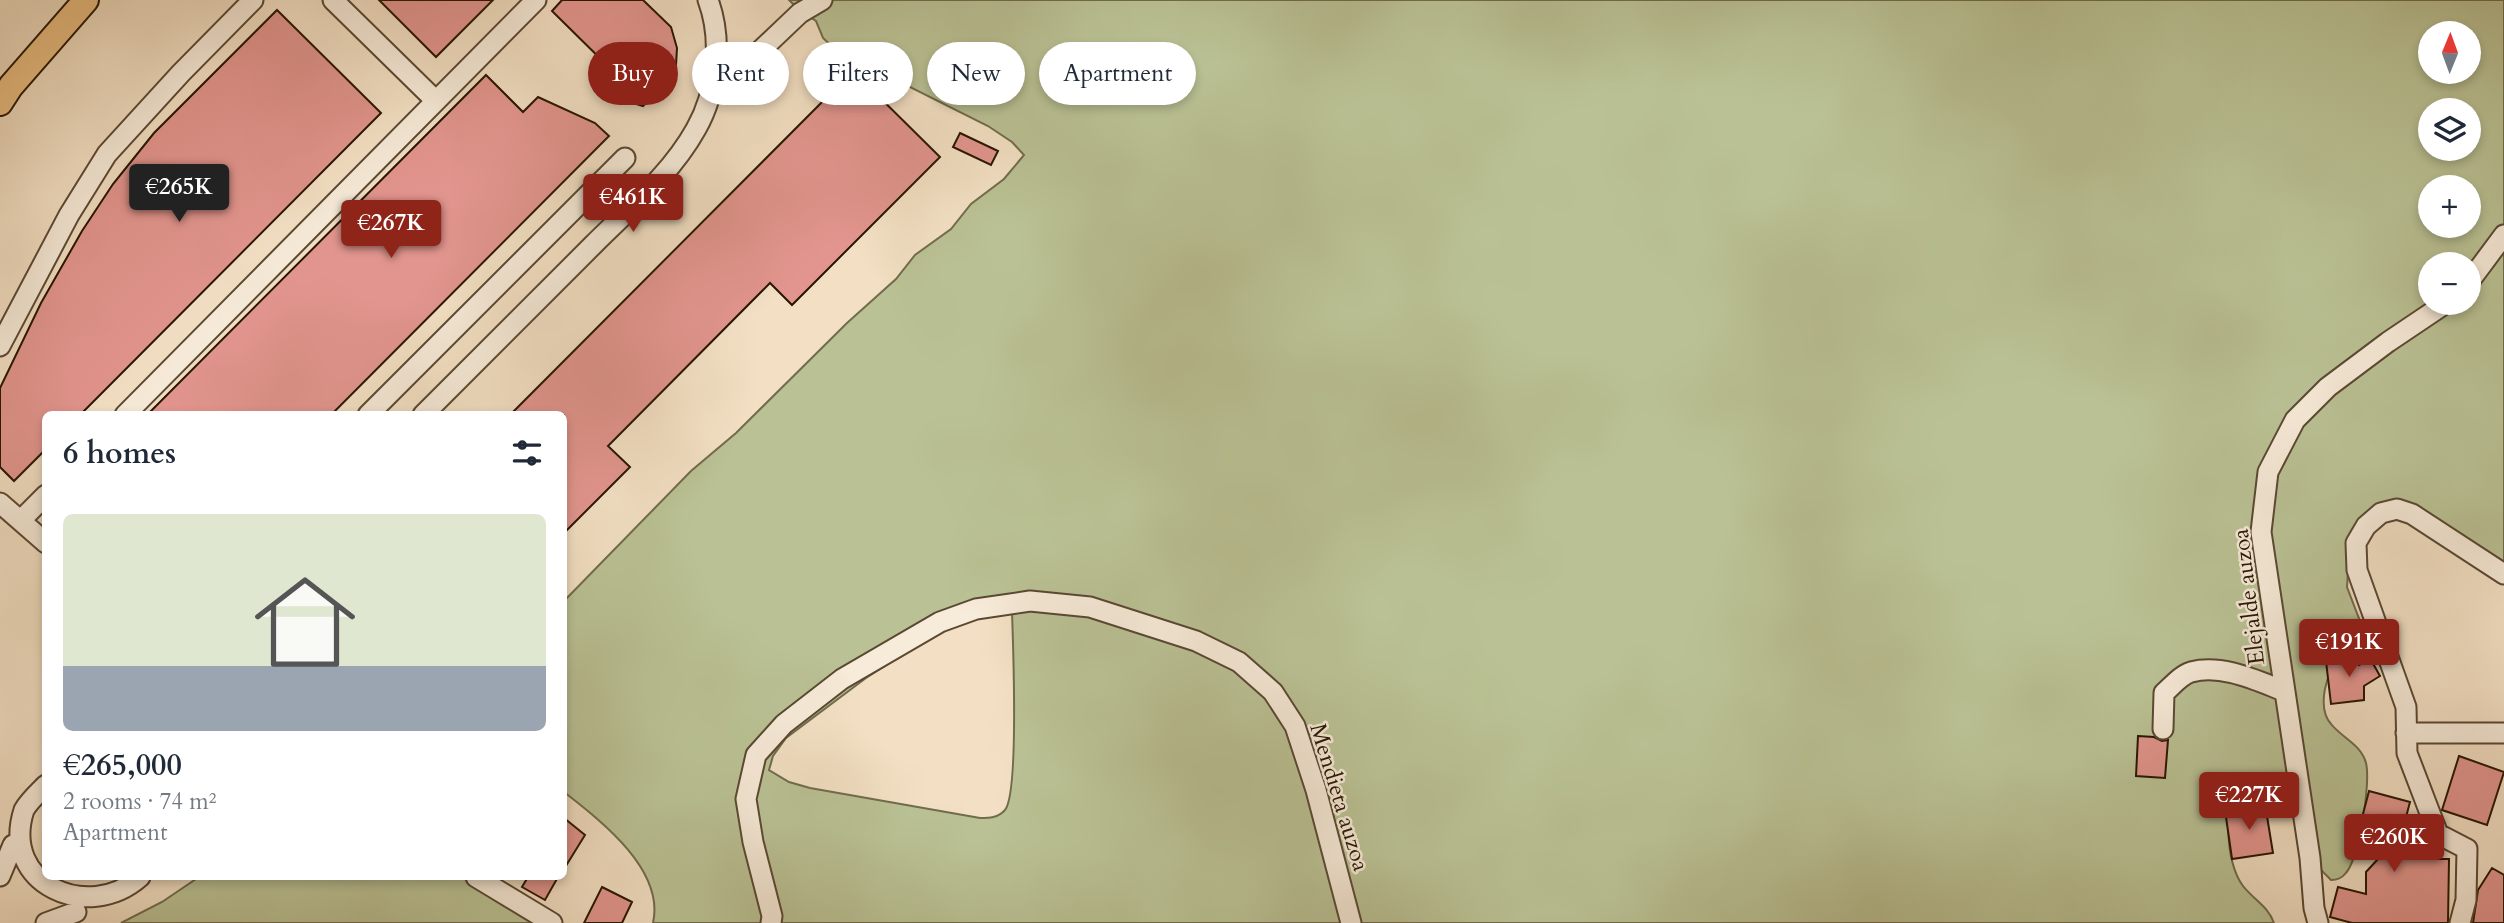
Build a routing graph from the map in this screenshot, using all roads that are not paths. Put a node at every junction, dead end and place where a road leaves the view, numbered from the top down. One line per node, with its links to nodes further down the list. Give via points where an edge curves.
1 (86, 0): 10 (main road)
2 (253, 0): 16 (street, via 107,154)
3 (333, 0): 9 (street)
4 (536, 0): 9 (street)
5 (708, 0): 7 (street)
6 (822, 0): 8 (street)
7 (715, 42)
8 (769, 42)
9 (436, 101): 17 (street)
10 (0, 103)
11 (705, 105): 19 (street, via 697,128 646,192)
12 (625, 158): 18 (street)
13 (2504, 235): 14 (street)
14 (2481, 266)
15 (2428, 315): 25 (street, Elejalde auzoa, via 2328,387 2295,420 2268,472 2261,532)
16 (0, 346)
17 (129, 411)
18 (372, 411)
19 (427, 411)
20 (42, 499): 22 (street)
21 (0, 503): 22 (street)
22 (21, 520): 23 (street)
23 (42, 539)
24 (2504, 574): 27 (street, via 2412,514 2397,509 2381,513 2356,542 2357,570 2406,707)
25 (2284, 691): 26 (street, via 2220,671 2189,672 2164,693); 39 (street, Elejalde auzoa)
26 (2163, 729)
27 (2406, 733): 28 (street); 40 (street, via 2407,753 2438,834 2467,849 2466,900)
28 (2504, 733)
29 (42, 790): 30 (street, via 24,810)
30 (14, 844): 31 (street); 34 (street, via 21,876 31,890 44,901)
31 (0, 876)
32 (481, 880): 36 (street)
33 (136, 882): 34 (street, via 121,899 107,906)
34 (76, 912): 35 (street)
35 (46, 923)
36 (552, 923)
37 (771, 923): 38 (street, Mendieta auzoa, via 746,799 757,755 785,724 842,680 940,622 976,609 1031,601 1090,607 1196,641 1239,662 1273,692 1296,726)
38 (1351, 923)
39 (2318, 923)
40 (2460, 923)

